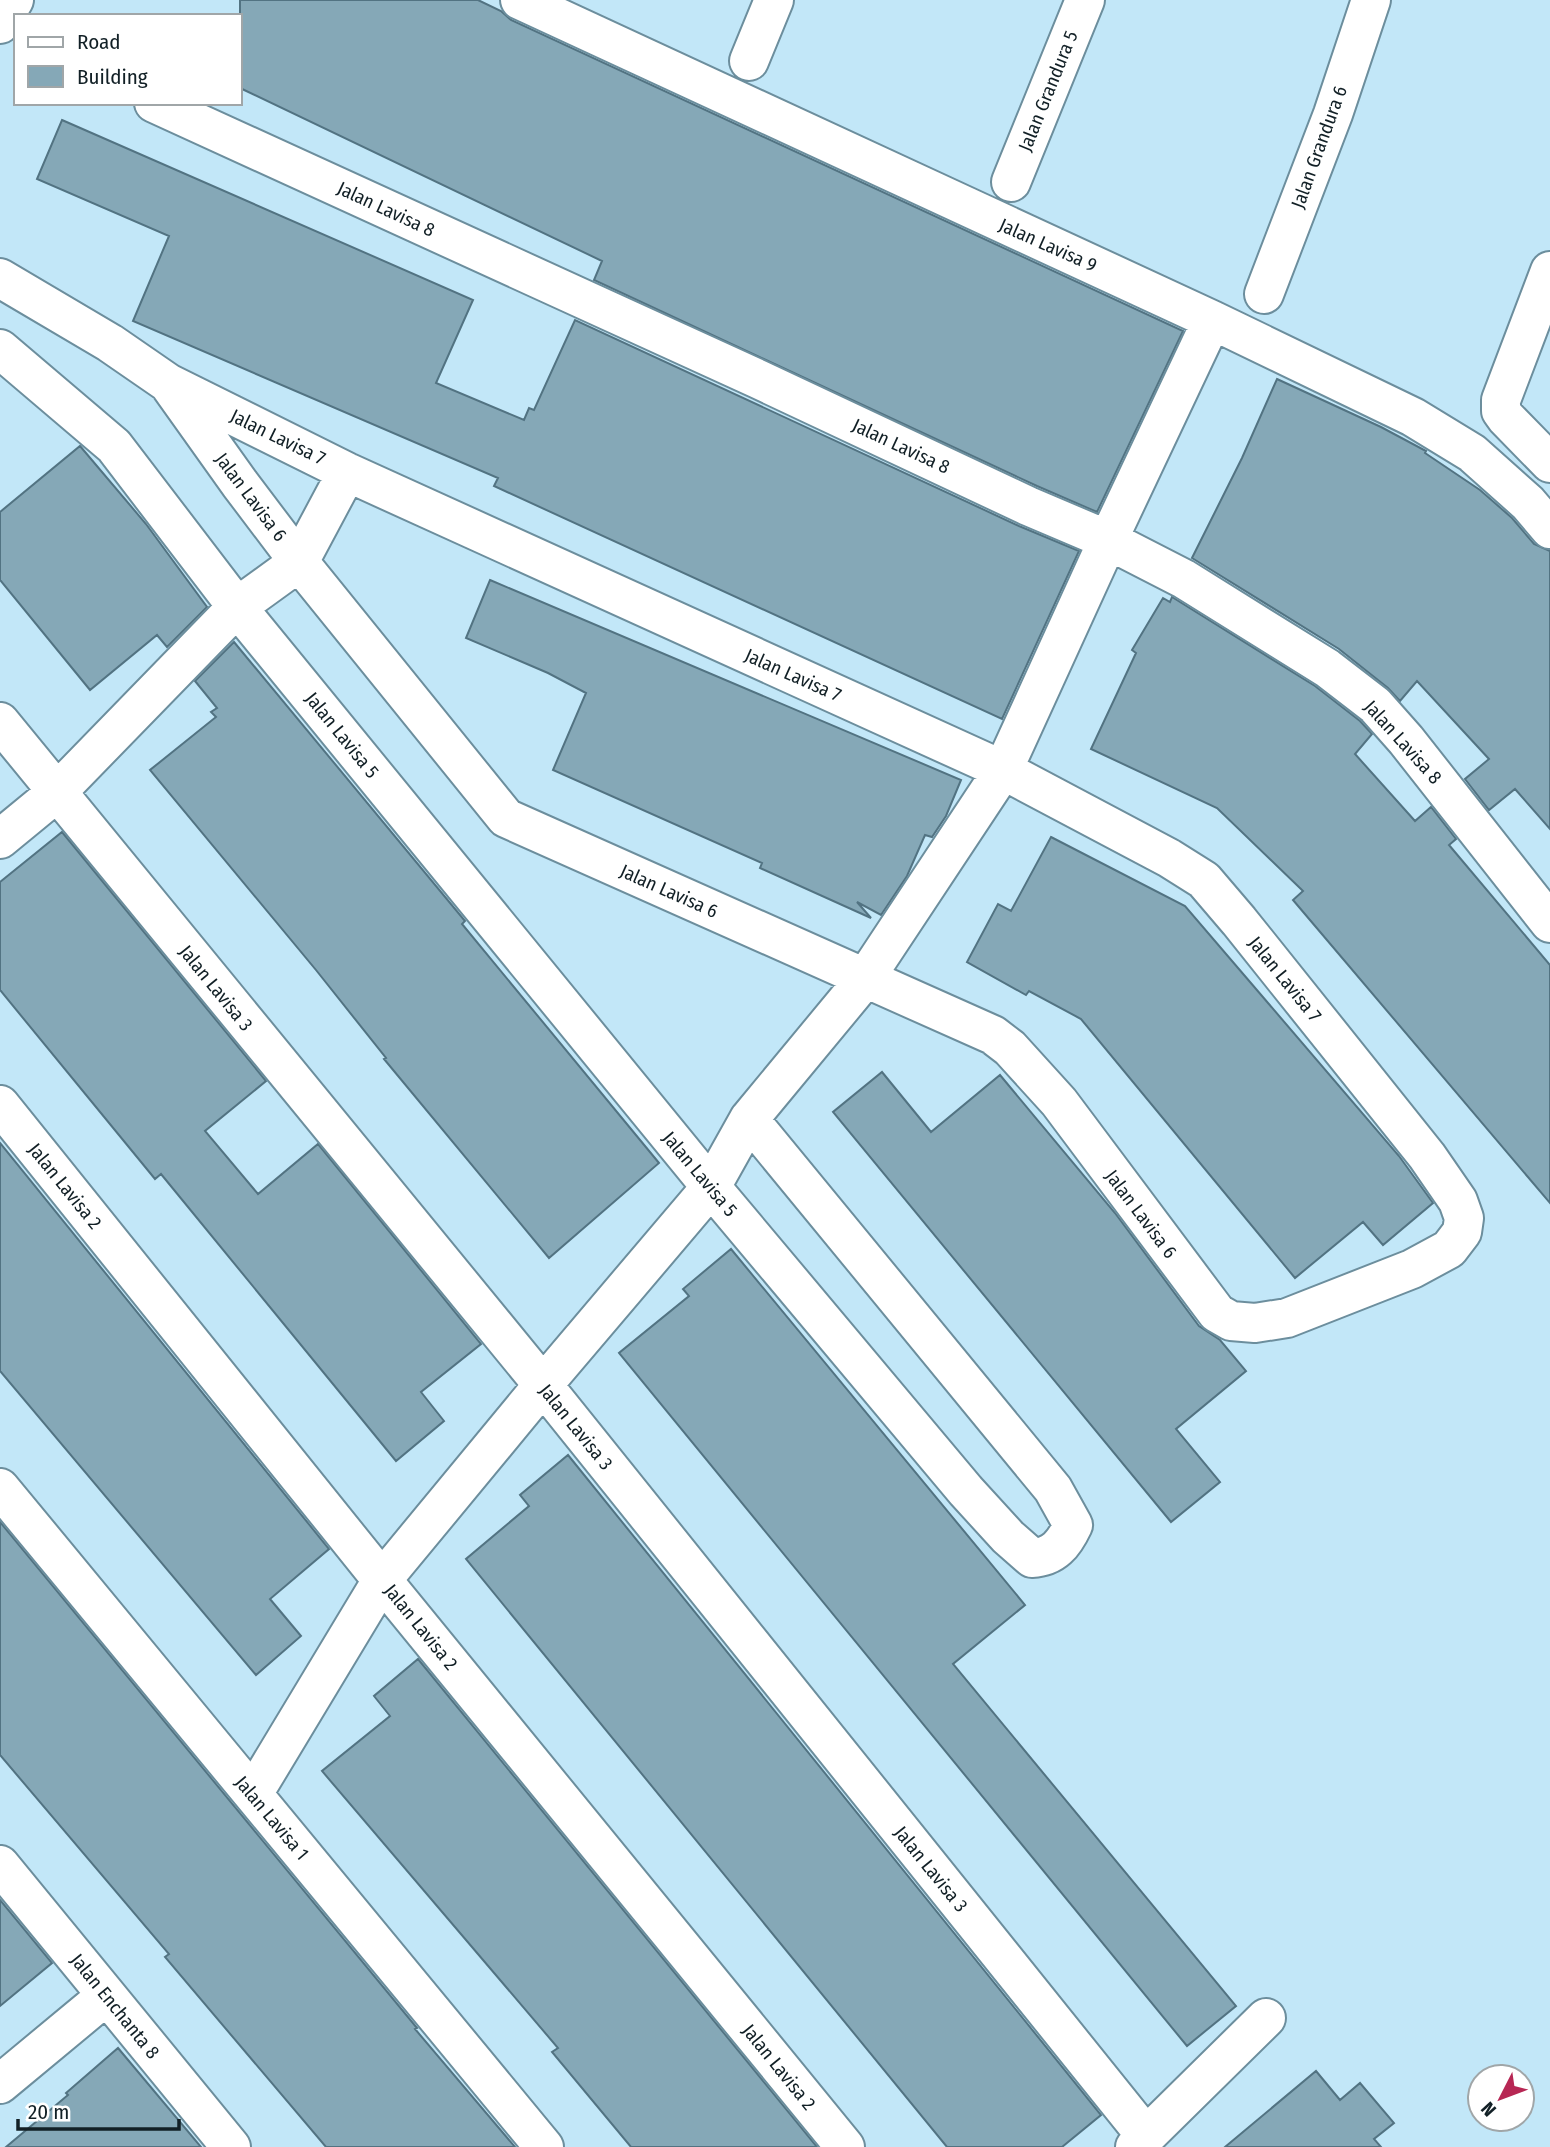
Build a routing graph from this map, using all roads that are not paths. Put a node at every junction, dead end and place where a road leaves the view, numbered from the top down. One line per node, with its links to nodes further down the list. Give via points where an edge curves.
1 (14, 0): 6 (street)
2 (520, 0): 13 (street, Jalan Lavisa 9)
3 (774, 0): 7 (street)
4 (1085, 0): 9 (street, Jalan Grandura 5)
5 (1371, 0): 12 (street, Jalan Grandura 6)
6 (0, 24)
7 (748, 61)
8 (159, 105): 19 (street, Jalan Lavisa 8)
9 (1012, 182)
10 (1550, 271): 16 (street, via 1501,400 1506,418)
11 (0, 278): 15 (street, Jalan Lavisa 7)
12 (1264, 294)
13 (1212, 320): 18 (street, Jalan Lavisa 9, via 1413,417 1472,453); 19 (street)
14 (0, 349): 21 (street, Jalan Lavisa 5, via 114,446)
15 (168, 383): 17 (street, Jalan Lavisa 7); 20 (street, Jalan Lavisa 6)
16 (1550, 463)
17 (347, 472): 20 (street); 23 (street, Jalan Lavisa 7)
18 (1550, 529)
19 (1108, 540): 23 (street); 26 (street, Jalan Lavisa 8, via 1184,579 1327,668 1375,705)
20 (299, 562): 21 (street); 27 (street, Jalan Lavisa 6, via 506,818)
21 (237, 607): 24 (street); 30 (street, Jalan Lavisa 5)
22 (0, 722): 24 (street, Jalan Lavisa 3)
23 (1003, 770): 27 (street); 31 (street, Jalan Lavisa 7, via 1204,880 1427,1156 1458,1202 1464,1218 1462,1232 1449,1250 1287,1318 1255,1324)
24 (56, 793): 25 (street); 32 (street, Jalan Lavisa 3)
25 (0, 839)
26 (1550, 922)
27 (864, 979): 29 (street); 31 (street, Jalan Lavisa 6, via 993,1035 1010,1048 1059,1102 1204,1299)
28 (0, 1105): 34 (street, Jalan Lavisa 2)
29 (749, 1119): 30 (street); 30 (street, Jalan Lavisa 5, via 1053,1489 1073,1525 1065,1542 1044,1558 1032,1558 1008,1537)
30 (711, 1187): 32 (street)
31 (1231, 1321)
32 (542, 1385): 34 (street); 40 (street, Jalan Lavisa 3)
33 (0, 1488): 35 (street, Jalan Lavisa 1)
34 (382, 1580): 35 (street); 43 (street, Jalan Lavisa 2)
35 (253, 1794): 42 (street, Jalan Lavisa 1)
36 (0, 1865): 37 (street, Jalan Enchanta 8)
37 (106, 1996): 39 (street); 41 (street, Jalan Enchanta 8)
38 (1266, 2018): 40 (street, Jalan Lavisa 3)
39 (0, 2084)
40 (1140, 2142)
41 (231, 2147)
42 (544, 2147)
43 (845, 2147)

